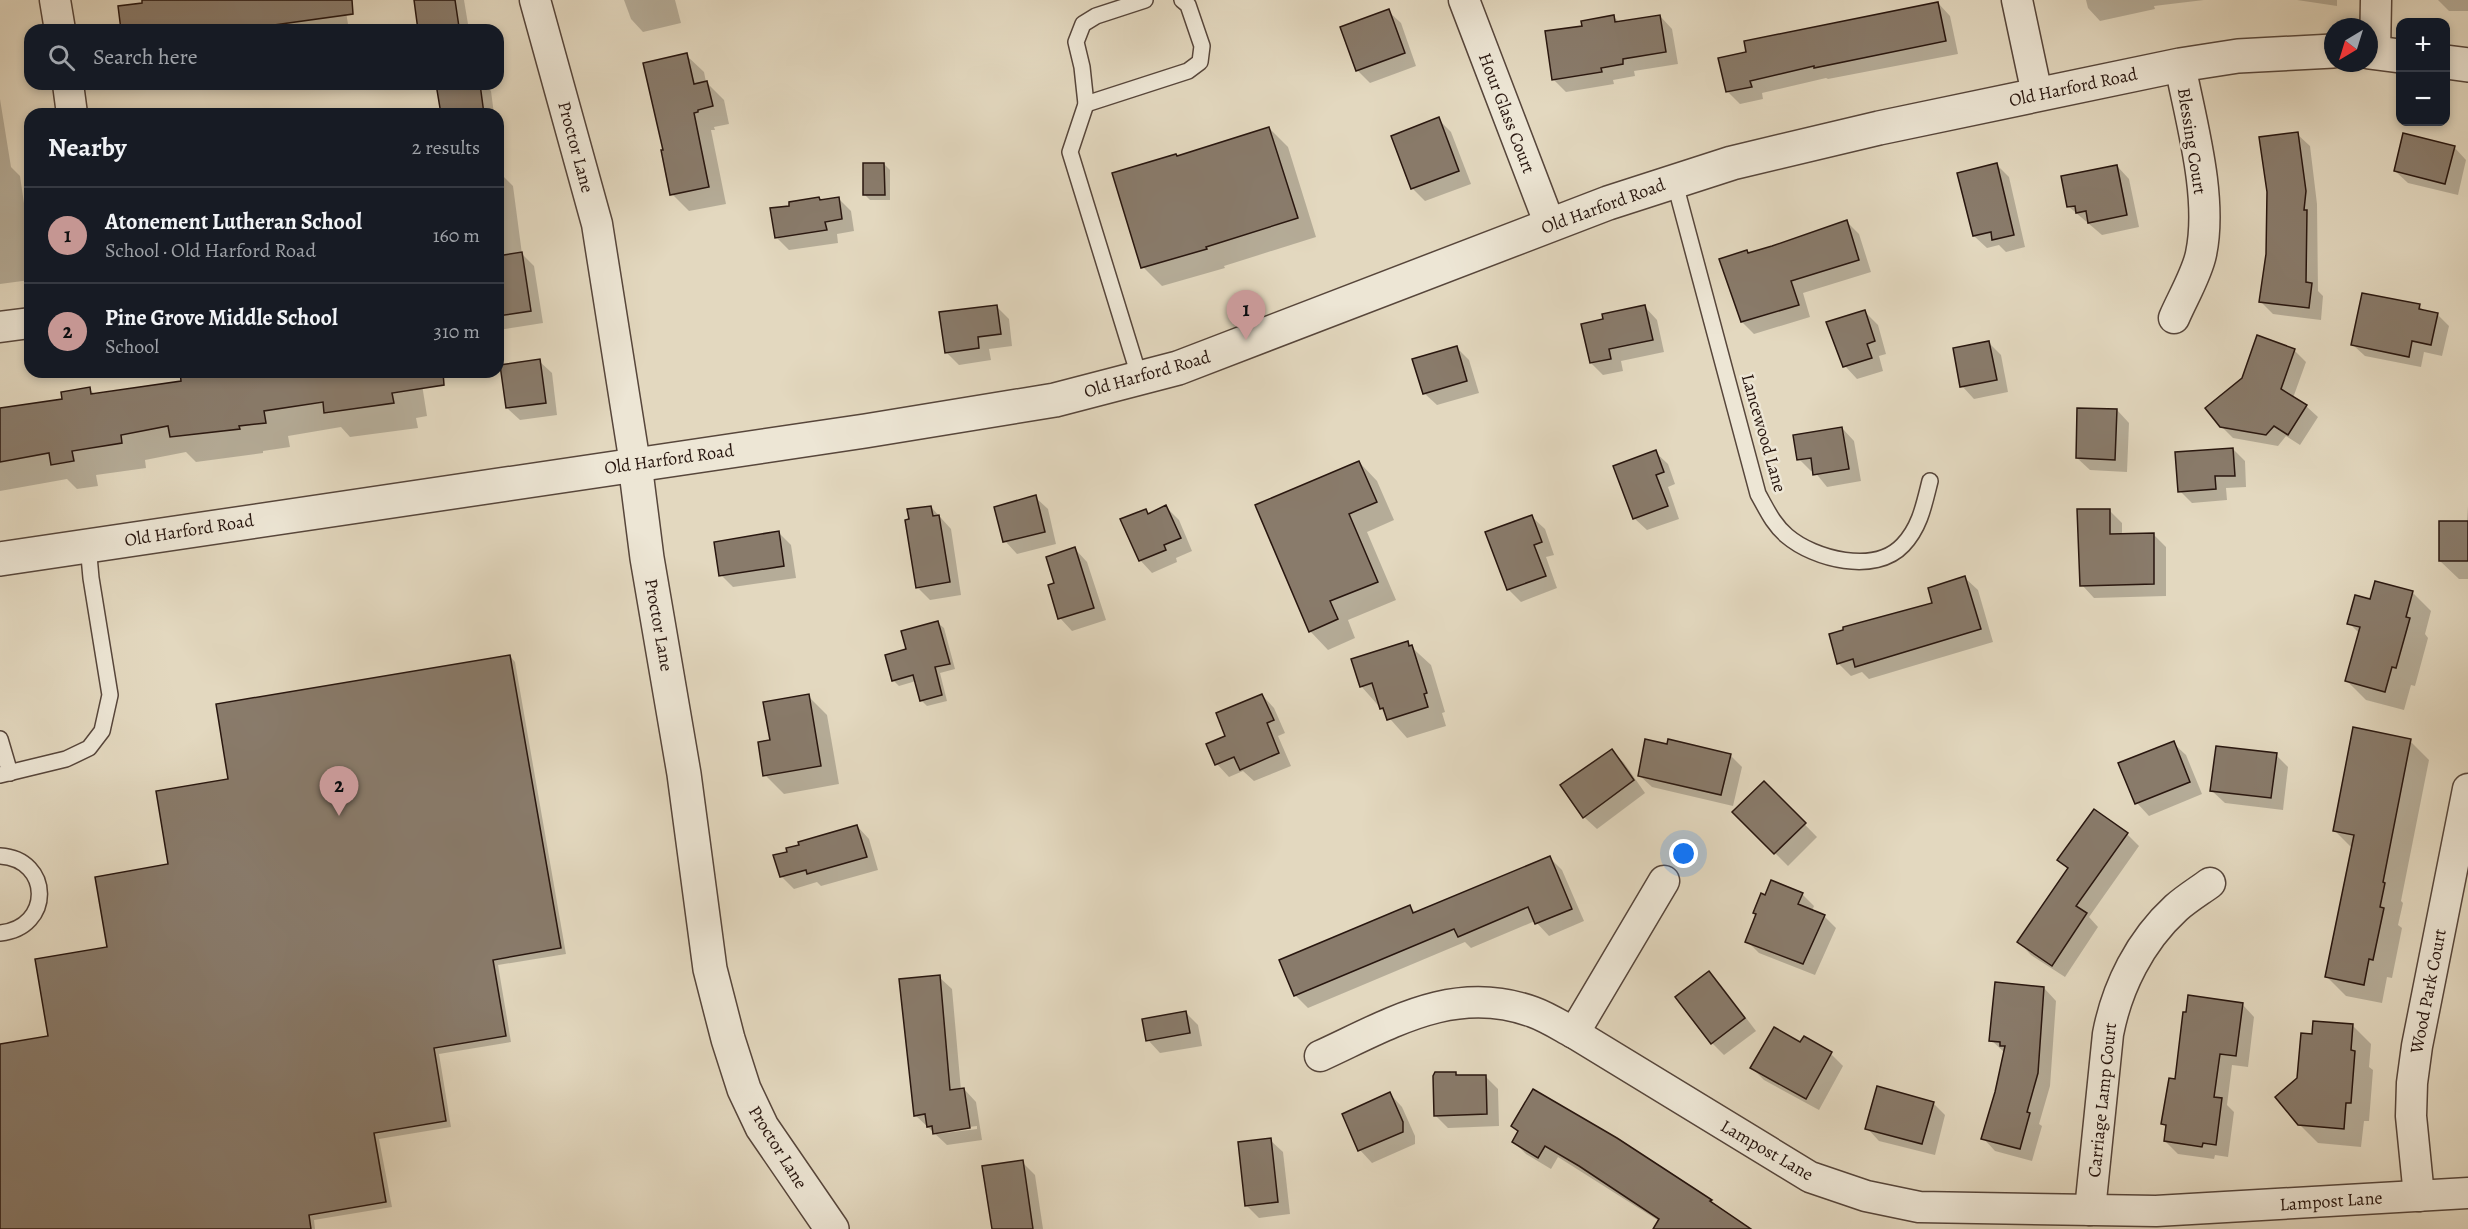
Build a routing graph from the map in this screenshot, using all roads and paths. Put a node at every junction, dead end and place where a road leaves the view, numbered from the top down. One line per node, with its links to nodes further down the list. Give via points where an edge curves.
1 (56, 0): 8 (street)
2 (535, 0): 24 (street, Proctor Lane, via 597,224)
3 (1146, 0): 16 (lane, via 1083,24 1076,42)
4 (1182, 0): 16 (lane, via 1188,5 1202,46 1200,62 1188,71)
5 (1464, 0): 19 (street, Hour Glass Court)
6 (2017, 0): 15 (street)
7 (2376, 0): 10 (street)
8 (59, 24)
9 (2324, 51): 12 (street, Old Harford Road, via 2238,56)
10 (2381, 54)
11 (2450, 63): 13 (street)
12 (2180, 65): 15 (street, Old Harford Road); 20 (street, Blessing Court, via 2201,174 2204,223 2201,255)
13 (2468, 65)
14 (69, 90): 17 (street)
15 (2037, 94): 18 (street, Old Harford Road, via 1784,149)
16 (1086, 104): 23 (lane, via 1070,152)
17 (71, 108)
18 (1674, 180): 19 (street, Old Harford Road); 25 (lane, Lancewood Lane, via 1758,494 1774,523 1796,543 1812,550 1839,559 1872,560 1893,552 1909,537 1920,520)
19 (1550, 225): 23 (street, Old Harford Road, via 1266,336)
20 (2174, 318)
21 (24, 324): 22 (street)
22 (0, 327)
23 (1140, 379): 24 (street, Old Harford Road, via 1055,400)
24 (635, 464): 26 (street, Old Harford Road); 41 (street, Proctor Lane, via 711,969 728,1039 744,1089 762,1127)
25 (1930, 482)
26 (88, 545): 27 (street, Old Harford Road); 29 (lane, via 110,695 102,731 89,748 66,759)
27 (0, 559)
28 (0, 740): 29 (lane)
29 (5, 774)
30 (2468, 789): 38 (street, Wood Park Court, via 2412,1083 2411,1116)
31 (0, 856): 34 (lane, via 22,861 38,881 40,894 32,918 23,927)
32 (1664, 881): 35 (street)
33 (2210, 883): 39 (street, Carriage Lamp Court, via 2176,908 2151,935 2125,977 2113,1007)
34 (0, 933)
35 (1574, 1033): 36 (street, Lampost Lane, via 1533,1012 1467,1002 1437,1006 1402,1018); 40 (street, Lampost Lane, via 1810,1177)
36 (1320, 1056)
37 (2468, 1192): 38 (street, Lampost Lane)
38 (2419, 1196): 39 (street, Lampost Lane, via 2234,1208)
39 (2090, 1210): 40 (street, Lampost Lane)
40 (1918, 1218)
41 (832, 1229)

